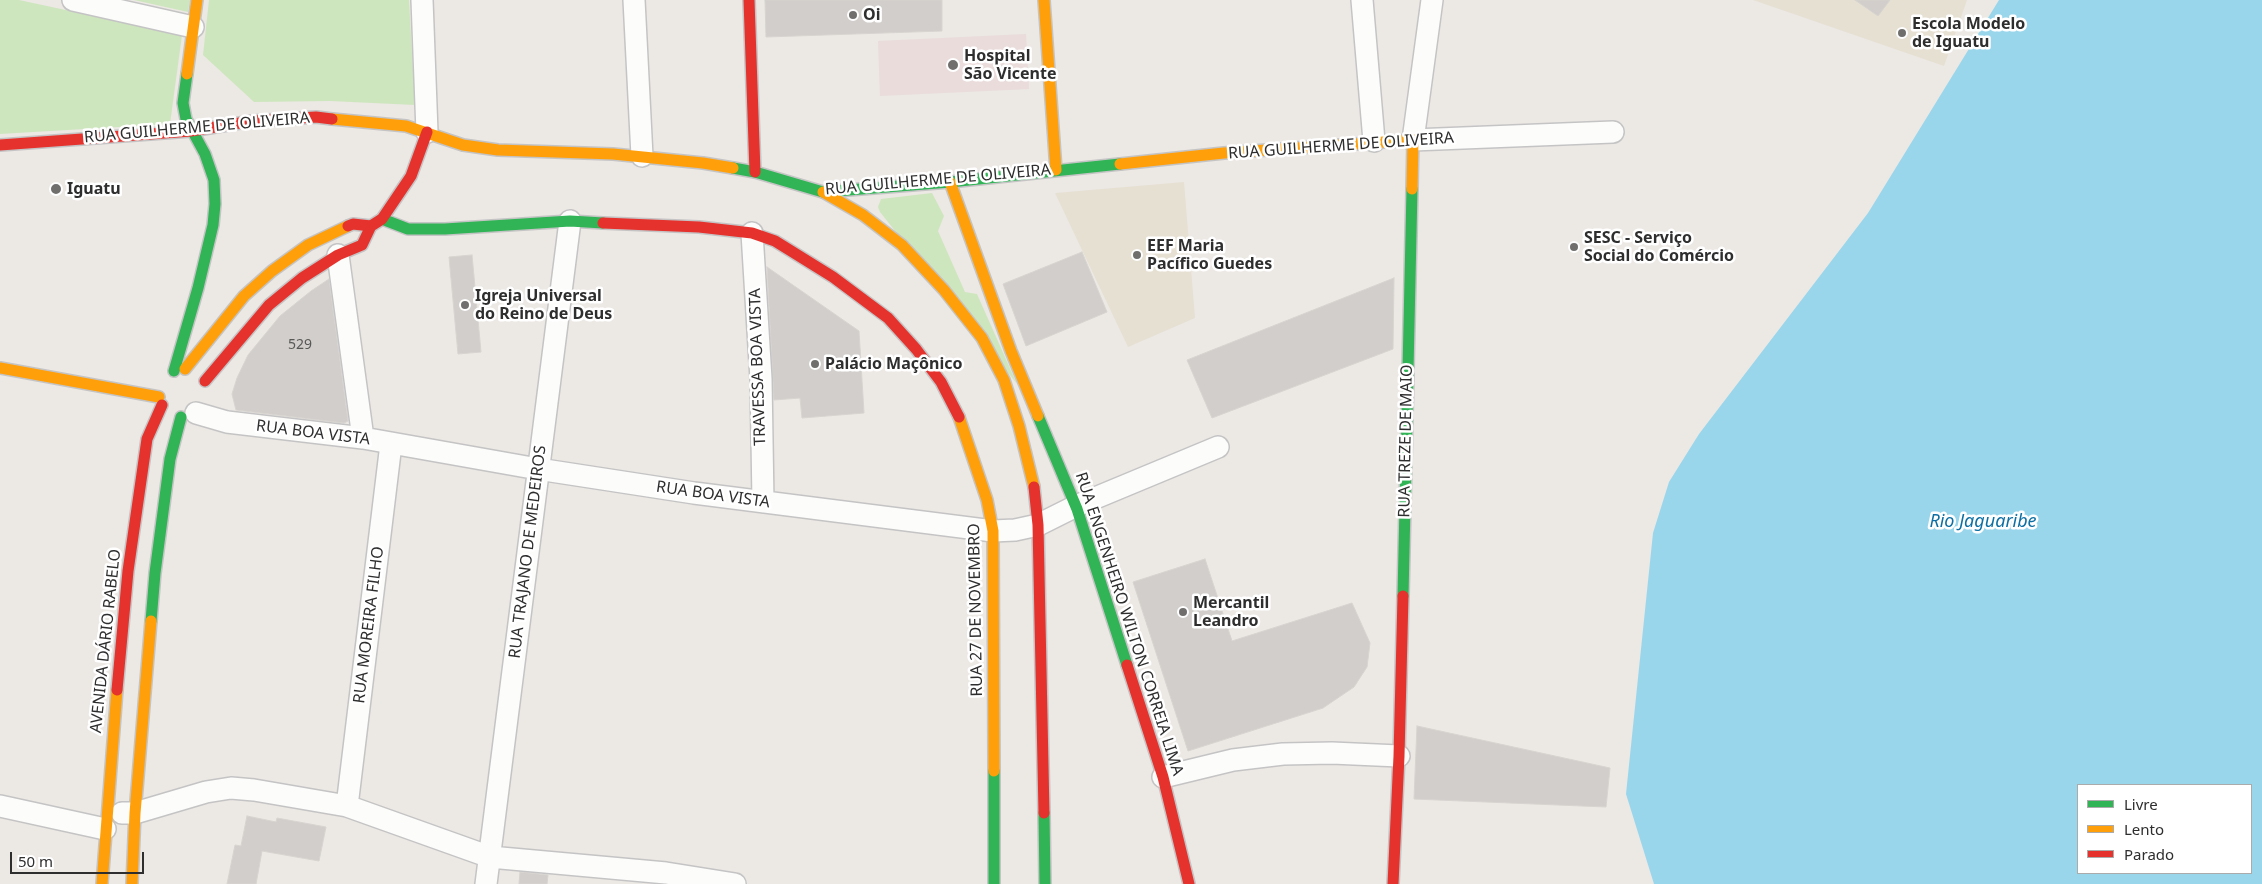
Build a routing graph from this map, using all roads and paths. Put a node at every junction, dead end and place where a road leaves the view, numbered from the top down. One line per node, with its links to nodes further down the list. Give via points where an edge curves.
1 (73, 0): 9 (street)
2 (197, 0): 10 (main road)
3 (422, 0): 12 (street)
4 (634, 0): 17 (street)
5 (749, 0): 19 (main road)
6 (1044, 0): 18 (main road)
7 (1362, 0): 15 (street)
8 (1432, 0): 14 (street, RUA TREZE DE MAIO)
9 (101, 3): 10 (street)
10 (193, 28): 11 (main road, via 182,103)
11 (191, 131): 12 (main road, RUA GUILHERME DE OLIVEIRA, via 252,121 316,117 406,126); 16 (main road, RUA GUILHERME DE OLIVEIRA); 29 (main road, via 205,154 214,180 215,204 198,288)
12 (427, 132): 17 (main road, RUA GUILHERME DE OLIVEIRA, via 463,145 498,150); 22 (main road, via 411,176)
13 (1613, 132): 14 (street, RUA GUILHERME DE OLIVEIRA)
14 (1412, 140): 15 (main road, RUA GUILHERME DE OLIVEIRA); 40 (main road, RUA TREZE DE MAIO)
15 (1374, 142): 18 (main road, RUA GUILHERME DE OLIVEIRA)
16 (0, 145)
17 (642, 156): 19 (main road, RUA GUILHERME DE OLIVEIRA)
18 (1056, 170): 20 (main road, RUA GUILHERME DE OLIVEIRA)
19 (755, 172): 21 (main road, RUA GUILHERME DE OLIVEIRA)
20 (950, 182): 21 (main road, RUA GUILHERME DE OLIVEIRA); 36 (main road, RUA ENGENHEIRO WILTON CORREIA LIMA, via 1011,350)
21 (822, 192): 37 (main road, via 863,215 902,244 982,338 1004,380 1019,426 1033,479)
22 (382, 219): 23 (main road, via 408,229); 24 (main road)
23 (570, 221): 25 (main road, RUA 27 DE NOVEMBRO, via 699,227); 34 (street, RUA TRAJANO DE MEDEIROS)
24 (371, 226): 26 (main road, via 362,245); 29 (main road, AVENIDA DÁRIO RABELO, via 353,224 330,234 308,245 272,271 244,296)
25 (752, 233): 35 (street, TRAVESSA BOA VISTA, via 761,379); 38 (main road, RUA 27 DE NOVEMBRO, via 775,241 833,277 888,318 916,349 941,382 957,411 974,456)
26 (338, 255): 28 (main road, via 269,305); 31 (street)
27 (0, 368): 29 (main road)
28 (205, 381): 29 (main road, via 195,372); 30 (main road, AVENIDA DÁRIO RABELO)
29 (168, 384): 30 (main road, via 171,414); 39 (main road, AVENIDA DÁRIO RABELO, via 147,438)
30 (197, 407): 31 (street, RUA BOA VISTA, via 227,422); 39 (main road, AVENIDA DÁRIO RABELO, via 170,459)
31 (363, 438): 32 (street, RUA BOA VISTA)
32 (390, 444): 34 (street, RUA BOA VISTA); 43 (street, RUA MOREIRA FILHO)
33 (1218, 447): 36 (street, RUA BOA VISTA)
34 (538, 469): 35 (street, RUA BOA VISTA); 46 (street, RUA TRAJANO DE MEDEIROS)
35 (763, 502): 38 (street, RUA BOA VISTA)
36 (1076, 506): 37 (street, RUA BOA VISTA); 41 (main road, RUA ENGENHEIRO WILTON CORREIA LIMA)
37 (1038, 525): 38 (street, RUA BOA VISTA); 53 (main road)
38 (993, 531): 48 (main road, RUA 27 DE NOVEMBRO)
39 (141, 572): 44 (main road, AVENIDA DÁRIO RABELO); 45 (main road, AVENIDA DÁRIO RABELO)
40 (1399, 756): 41 (street, via 1282,754 1234,760); 55 (main road, RUA TREZE DE MAIO)
41 (1163, 777): 54 (main road, RUA ENGENHEIRO WILTON CORREIA LIMA)
42 (0, 806): 45 (street)
43 (347, 806): 44 (street, via 231,788); 46 (street)
44 (135, 813): 45 (street); 50 (main road, AVENIDA DÁRIO RABELO)
45 (106, 821): 49 (main road, AVENIDA DÁRIO RABELO)
46 (490, 857): 47 (street); 51 (street, RUA TRAJANO DE MEDEIROS)
47 (664, 879): 52 (street)
48 (993, 882)
49 (102, 884)
50 (132, 884)
51 (486, 884)
52 (735, 884)
53 (1045, 884)
54 (1189, 884)
55 (1393, 884)

